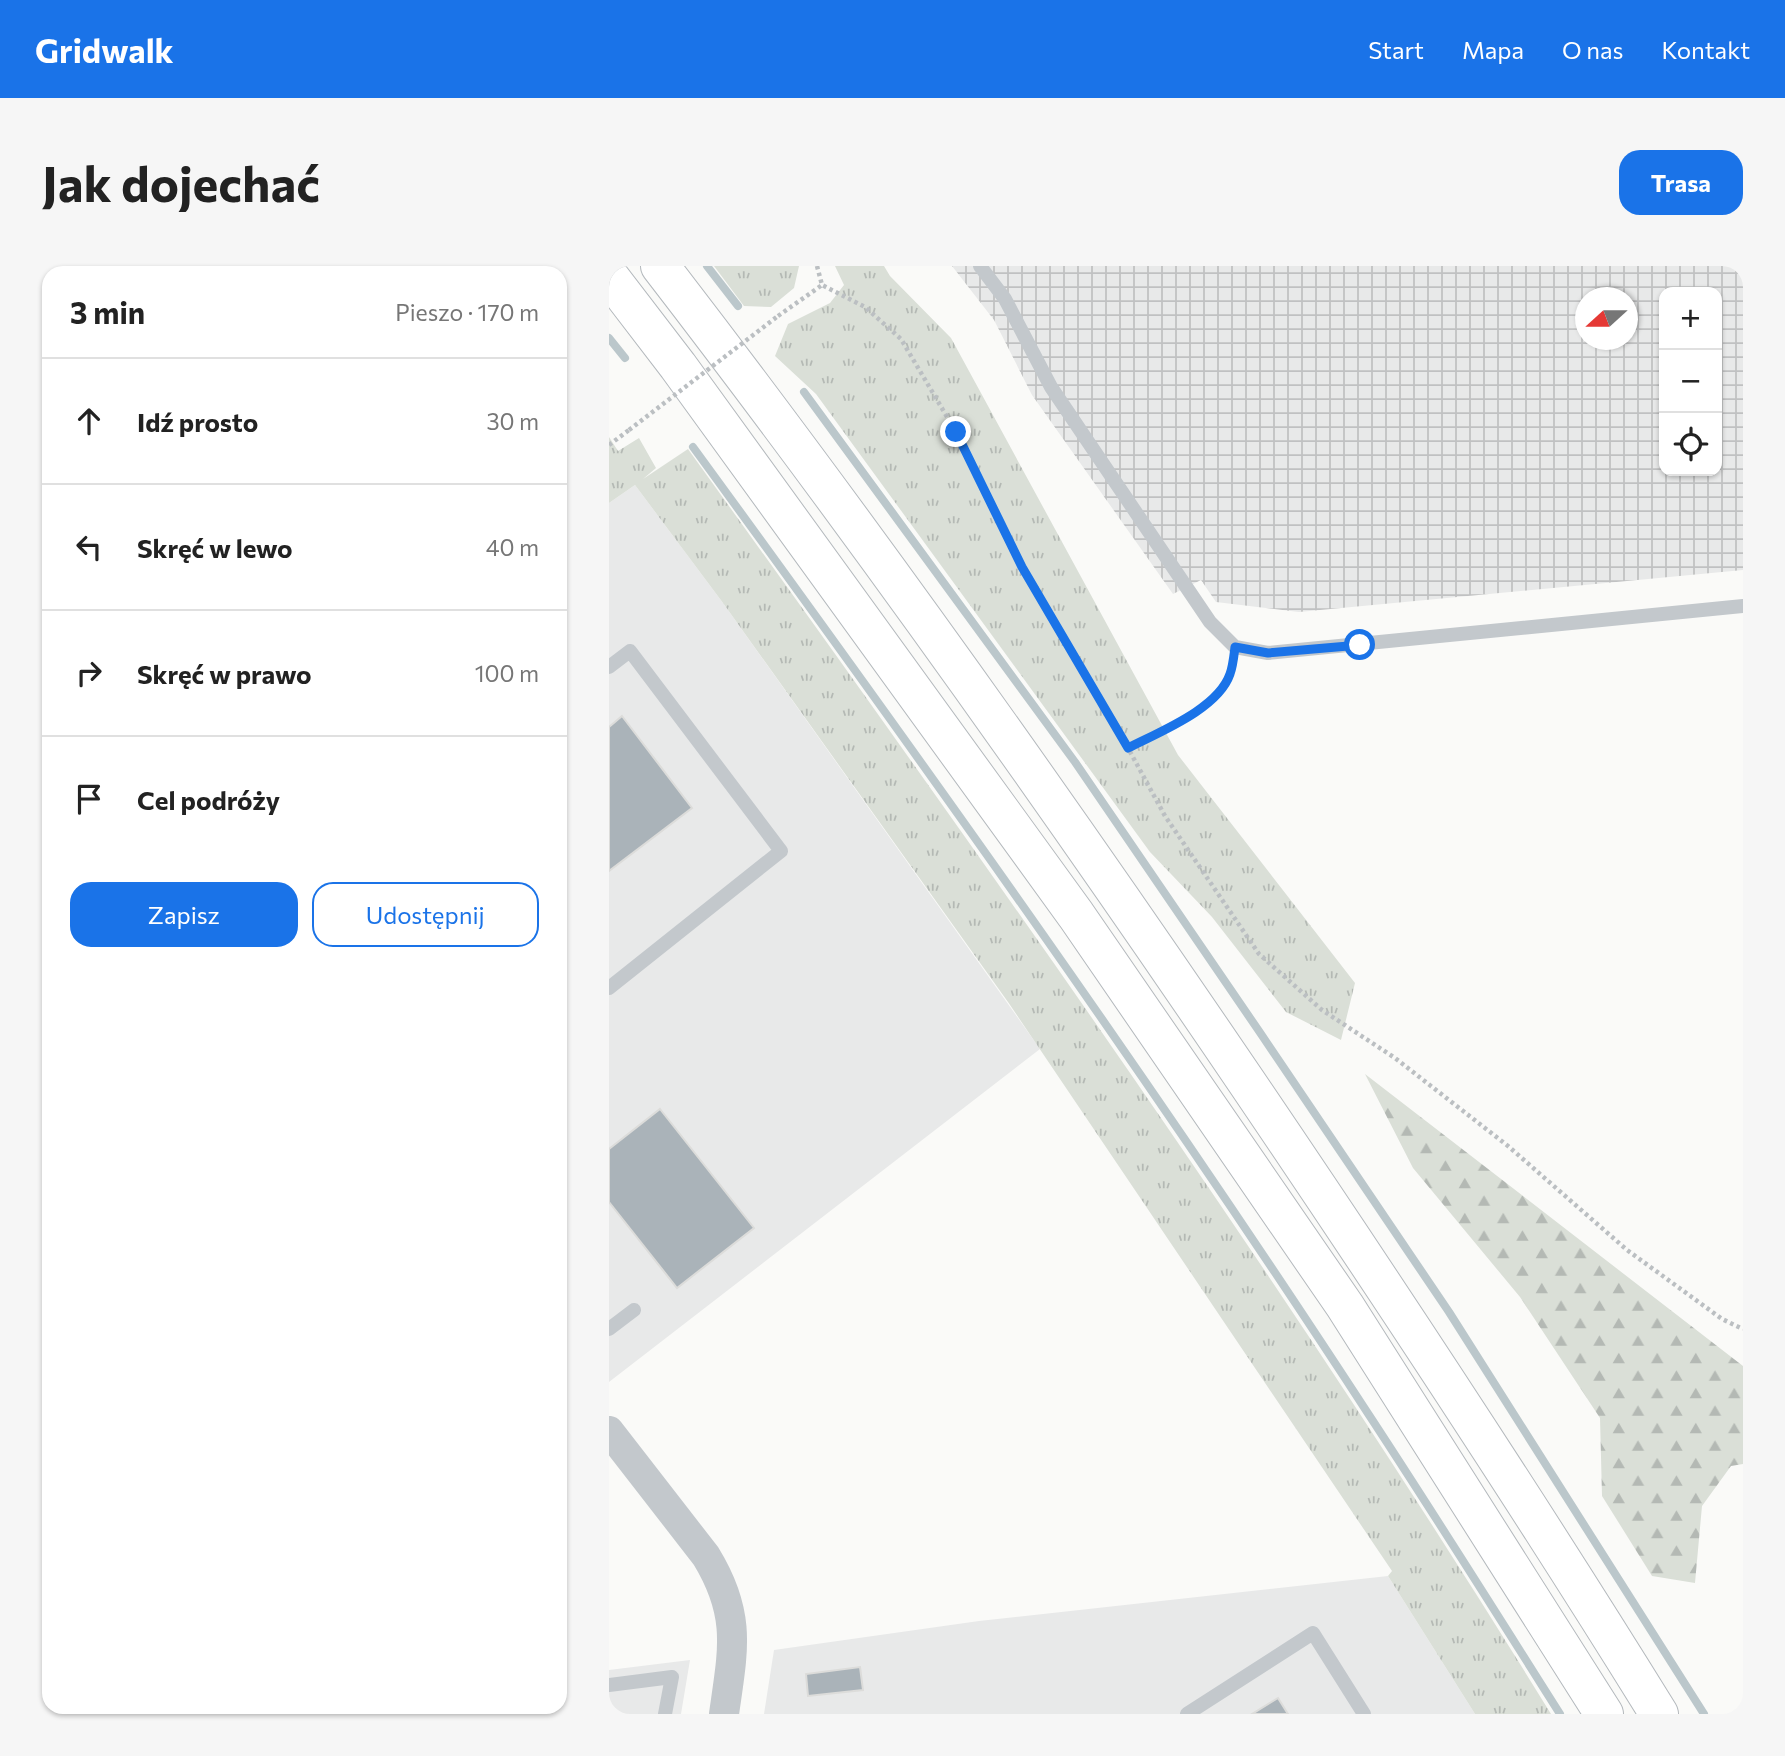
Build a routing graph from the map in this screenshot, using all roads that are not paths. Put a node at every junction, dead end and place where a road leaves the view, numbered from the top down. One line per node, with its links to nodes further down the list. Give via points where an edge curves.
1 (660, 266): 16 (highway, via 1115,888 1383,1283)
2 (980, 266): 4 (lane, via 1005,299 1051,387 1210,622 1235,647 1268,653)
3 (609, 276): 15 (highway, via 1076,915 1345,1306)
4 (1743, 606)
5 (609, 667): 6 (lane, via 630,651 781,851)
6 (609, 988)
7 (634, 1310): 8 (lane)
8 (609, 1329)
9 (609, 1432): 12 (street, via 706,1556 723,1587 733,1621 734,1646)
10 (609, 1685): 11 (lane, via 672,1677)
11 (665, 1714)
12 (724, 1714)
13 (1187, 1714): 14 (lane, via 1313,1633)
14 (1364, 1714)
15 (1604, 1714)
16 (1659, 1714)

